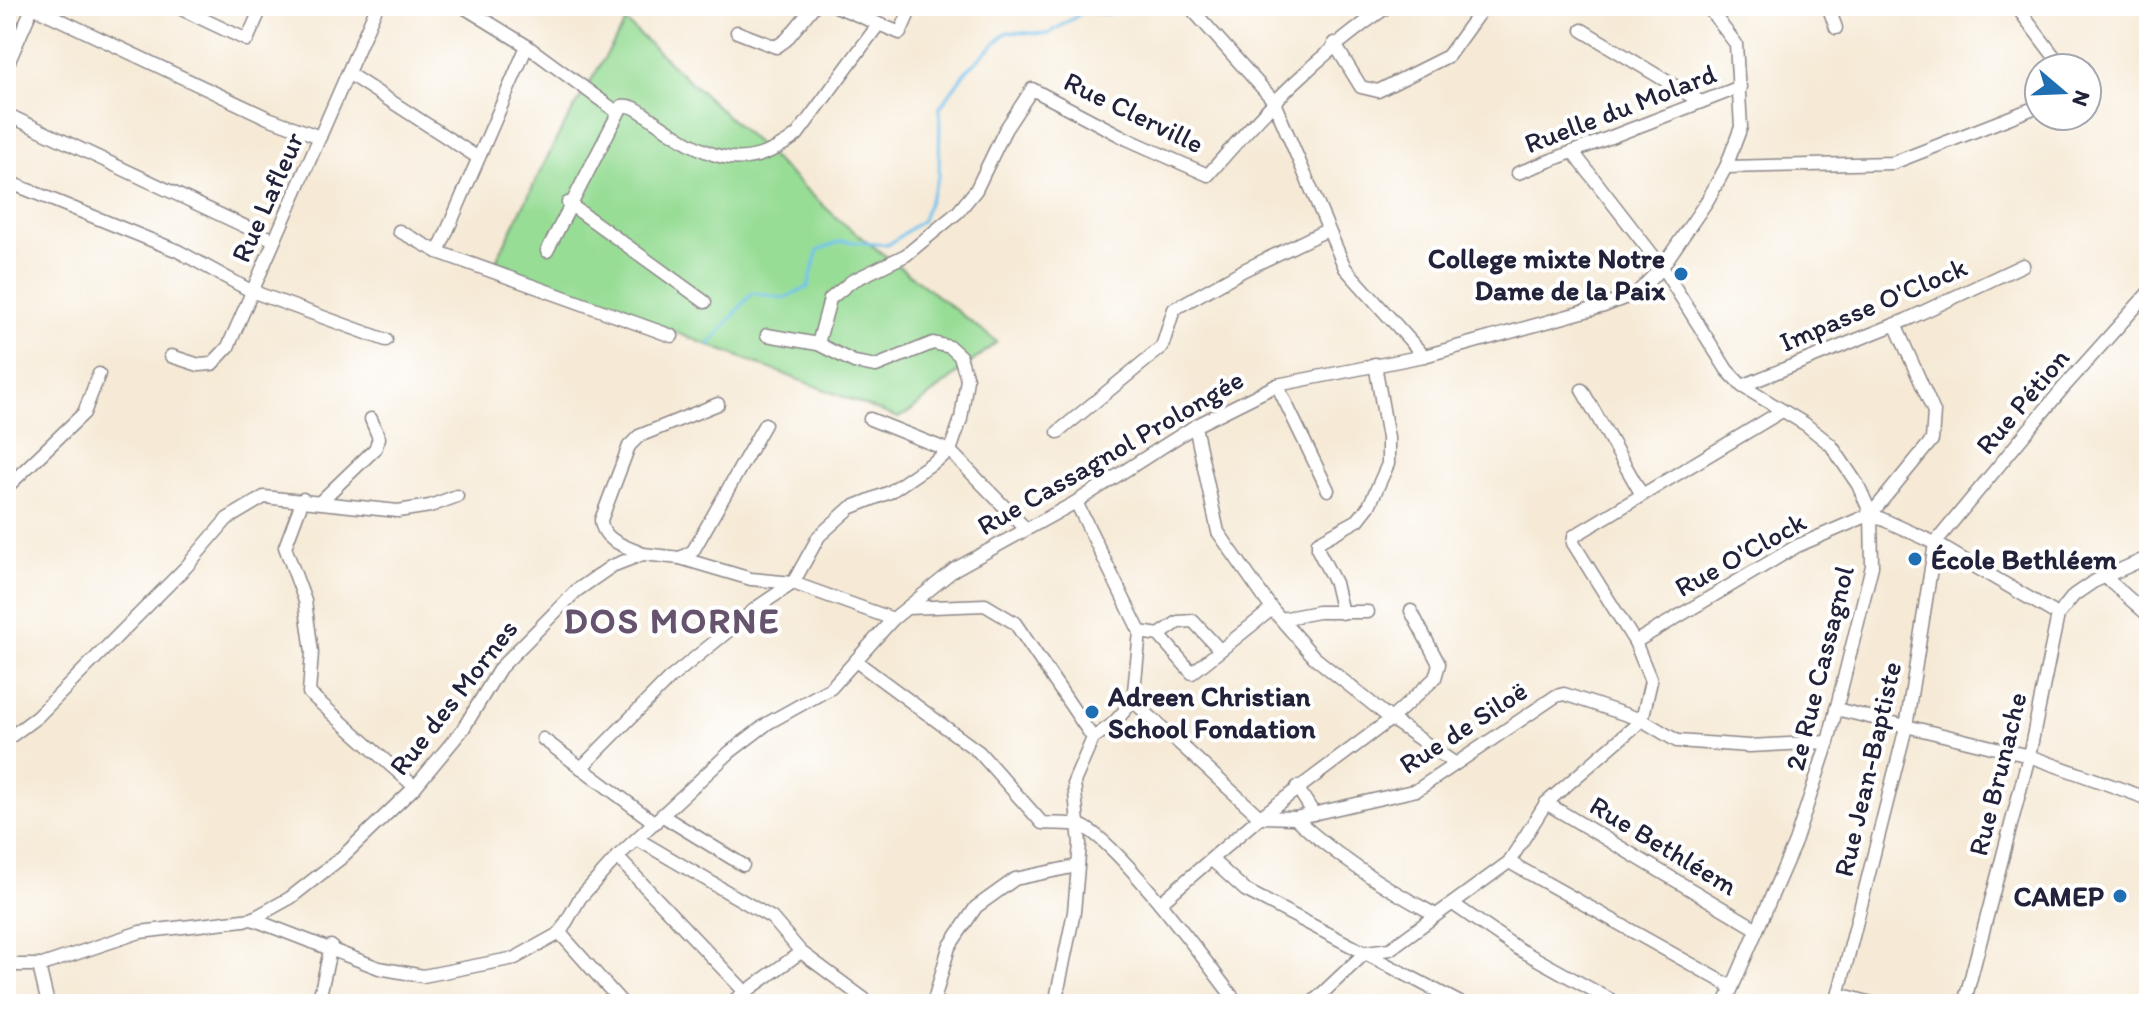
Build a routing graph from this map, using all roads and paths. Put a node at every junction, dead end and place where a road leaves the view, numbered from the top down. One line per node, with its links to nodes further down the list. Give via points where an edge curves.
1 (32, 6): 22 (street); 30 (street, via 268,118)
2 (175, 6): 3 (street, via 247,40)
3 (262, 6)
4 (377, 6): 23 (street, Rue Lafleur)
5 (462, 6): 20 (street)
6 (814, 6): 18 (street, via 776,47)
7 (836, 6): 15 (street)
8 (912, 6): 15 (street, via 900,33)
9 (1189, 6): 25 (street)
10 (1388, 6): 19 (street, Rue Clerville)
11 (1484, 6): 19 (street, via 1448,56 1378,91 1361,87)
12 (1707, 6): 24 (street, Rue Cassagnol Prolongée, via 1736,44)
13 (1828, 6): 16 (street)
14 (2016, 6): 21 (street)
15 (878, 25): 27 (street, via 797,135 757,158 718,157 628,105)
16 (1836, 28)
17 (1582, 30): 26 (street)
18 (737, 32)
19 (1334, 43): 25 (street, Rue Clerville)
20 (527, 46): 27 (street); 32 (street)
21 (2051, 52)
22 (6, 68)
23 (349, 74): 30 (street, Rue Lafleur); 32 (street)
24 (1740, 87): 26 (street, Ruelle du Molard); 33 (street, Rue Cassagnol Prolongée, via 1741,127)
25 (1273, 100): 37 (street); 51 (street, Rue Clerville, via 1208,175 1032,89 976,190 958,212 906,255 852,281 830,299)
26 (1701, 102): 31 (street, Ruelle du Molard)
27 (617, 112): 36 (street)
28 (2023, 112): 33 (street, via 1893,163)
29 (6, 114): 39 (street)
30 (320, 137): 39 (street, Rue Lafleur)
31 (1573, 152): 34 (street, Ruelle du Molard); 43 (street, 2e Rue Cassagnol)
32 (477, 157): 41 (street)
33 (1726, 167): 43 (street, Rue Cassagnol Prolongée)
34 (1518, 173)
35 (6, 181): 44 (street, via 178,251)
36 (568, 203): 40 (street); 46 (street)
37 (1327, 230): 53 (street, via 1345,268); 65 (street, via 1174,309 1162,347)
38 (399, 231): 41 (street)
39 (274, 240): 44 (street, Rue Lafleur)
40 (547, 251)
41 (438, 252): 49 (street)
42 (2023, 265): 47 (street, Impasse O'Clock)
43 (1662, 267): 53 (street, Rue Cassagnol Prolongée, via 1637,293 1604,306); 57 (street, 2e Rue Cassagnol)
44 (251, 291): 50 (street); 52 (street, Rue Lafleur, via 221,358 199,365)
45 (2149, 292): 76 (street, Rue Pétion)
46 (705, 302)
47 (1895, 324): 57 (street, Impasse O'Clock); 74 (street, via 1934,412 1932,440)
48 (767, 335): 51 (street)
49 (672, 336)
50 (386, 340)
51 (818, 344): 66 (street, via 854,362 876,366 933,343 950,347 960,356 967,379)
52 (171, 356)
53 (1424, 356): 54 (street, Rue Cassagnol Prolongée)
54 (1375, 364): 56 (street, Rue Cassagnol Prolongée); 86 (street, via 1388,438 1382,483 1358,520 1318,542)
55 (99, 374): 67 (street, via 84,413)
56 (1277, 385): 64 (street, Rue Cassagnol Prolongée); 68 (street)
57 (1742, 386): 60 (street, 2e Rue Cassagnol)
58 (1582, 390): 69 (street)
59 (718, 404): 77 (street, via 639,436 622,458 602,530)
60 (1782, 411): 69 (street); 74 (street, 2e Rue Cassagnol, via 1831,445)
61 (371, 419): 72 (street, via 379,438 375,449)
62 (870, 419): 66 (street)
63 (765, 424): 79 (street, via 693,551)
64 (1195, 426): 73 (street, Rue Cassagnol Prolongée); 83 (street, via 1218,532)
65 (1058, 432)
66 (950, 451): 75 (street); 81 (street, via 890,492 850,508 819,536)
67 (6, 488)
68 (1328, 490)
69 (1642, 495): 93 (street, via 1577,534 1573,543)
70 (457, 496): 72 (street, via 398,511)
71 (303, 499): 72 (street); 103 (street, via 264,497 227,519 37,717); 108 (street, via 285,547 305,601 312,652 309,693)
72 (321, 501)
73 (1076, 502): 75 (street, Rue Cassagnol Prolongée); 91 (street)
74 (1871, 514): 76 (street); 93 (street, Rue O'Clock, via 1797,546); 97 (street, 2e Rue Cassagnol, via 1872,566)
75 (1026, 529): 82 (street, Rue Cassagnol Prolongée, via 955,569)
76 (1935, 543): 87 (street); 100 (street, Rue Jean-Baptiste)
77 (643, 554): 79 (street); 108 (street, Rue des Mornes, via 600,574 544,623 500,668 463,729)
78 (2149, 557): 80 (street)
79 (680, 558): 81 (street, via 751,579)
80 (2106, 578): 87 (street, via 2074,595); 88 (street)
81 (793, 583): 89 (street); 107 (street, via 669,679)
82 (907, 608): 89 (street, Rue Cassagnol Prolongée); 101 (street, via 985,605 1015,623)
83 (1272, 609): 90 (street); 94 (street)
84 (1411, 611): 98 (street, via 1439,670)
85 (1368, 612): 86 (street)
86 (1342, 613): 90 (street)
87 (2058, 615): 105 (street, Rue Brunache)
88 (2149, 616)
89 (893, 619): 95 (street, Rue Cassagnol Prolongée)
90 (1281, 619): 98 (street, via 1314,657)
91 (1140, 632): 92 (street); 96 (street)
92 (1159, 635): 94 (street, via 1178,622 1193,621); 94 (street, via 1192,673)
93 (1635, 642): 99 (street, via 1651,681)
94 (1220, 650)
95 (857, 662): 115 (street, Rue Cassagnol Prolongée, via 831,688 740,744); 116 (street, via 979,752 1042,823)
96 (1133, 701): 101 (street); 113 (street)
97 (1836, 709): 100 (street); 104 (street, 2e Rue Cassagnol)
98 (1391, 719): 106 (street); 109 (street)
99 (1642, 720): 104 (street, Rue de Siloë, via 1677,741 1749,746); 106 (street, Rue de Siloë, via 1564,694); 111 (street)
100 (1906, 727): 105 (street); 136 (street, Rue Jean-Baptiste)
101 (1093, 738): 116 (street, via 1074,782)
102 (543, 739): 107 (street)
103 (6, 740)
104 (1828, 742): 127 (street, 2e Rue Cassagnol, via 1795,842)
105 (2029, 756): 110 (street); 150 (street, Rue Brunache)
106 (1454, 763): 112 (street, Rue de Siloë, via 1417,790)
107 (581, 768): 115 (street)
108 (415, 787): 126 (street, Rue des Mornes, via 341,858 290,898)
109 (1297, 787): 112 (street); 113 (street)
110 (2149, 799)
111 (1546, 803): 120 (street); 127 (street, Rue Bethléem)
112 (1314, 814): 114 (street, Rue de Siloë)
113 (1260, 817): 114 (street, Rue de Siloë); 119 (street)
114 (1295, 818): 125 (street, via 1377,884)
115 (659, 820): 117 (street, Rue Cassagnol Prolongée); 121 (street)
116 (1079, 826): 122 (street); 123 (street, via 1097,836)
117 (637, 839): 118 (street, Rue Cassagnol Prolongée); 130 (street, via 772,918)
118 (617, 857): 128 (street, Rue Cassagnol Prolongée, via 580,898); 135 (street)
119 (1213, 861): 123 (street); 131 (street, via 1245,890)
120 (1509, 862): 124 (street); 134 (street)
121 (743, 865)
122 (1077, 866): 142 (street, via 1015,879 976,907 949,947); 143 (street, via 1074,912)
123 (1160, 903): 144 (street)
124 (1453, 904): 125 (street); 147 (street, via 1517,948)
125 (1434, 914): 131 (street, via 1390,949)
126 (252, 919): 129 (street); 133 (street, via 140,932)
127 (1757, 929): 134 (street, 2e Rue Cassagnol)
128 (560, 933): 129 (street, via 515,958 423,976 379,968); 139 (street)
129 (331, 946): 138 (street)
130 (801, 952): 135 (street); 141 (street)
131 (1366, 952): 145 (street); 146 (street)
132 (6, 965): 133 (street)
133 (39, 966): 137 (street)
134 (1732, 987): 148 (street, 2e Rue Cassagnol)
135 (747, 994): 140 (street)
136 (1837, 999): 149 (street)
137 (48, 1004)
138 (318, 1004)
139 (623, 1004)
140 (729, 1004)
141 (871, 1004)
142 (933, 1004)
143 (1055, 1004)
144 (1238, 1004)
145 (1311, 1004)
146 (1462, 1004)
147 (1618, 1004)
148 (1725, 1004)
149 (1875, 1004)
150 (1964, 1004)

